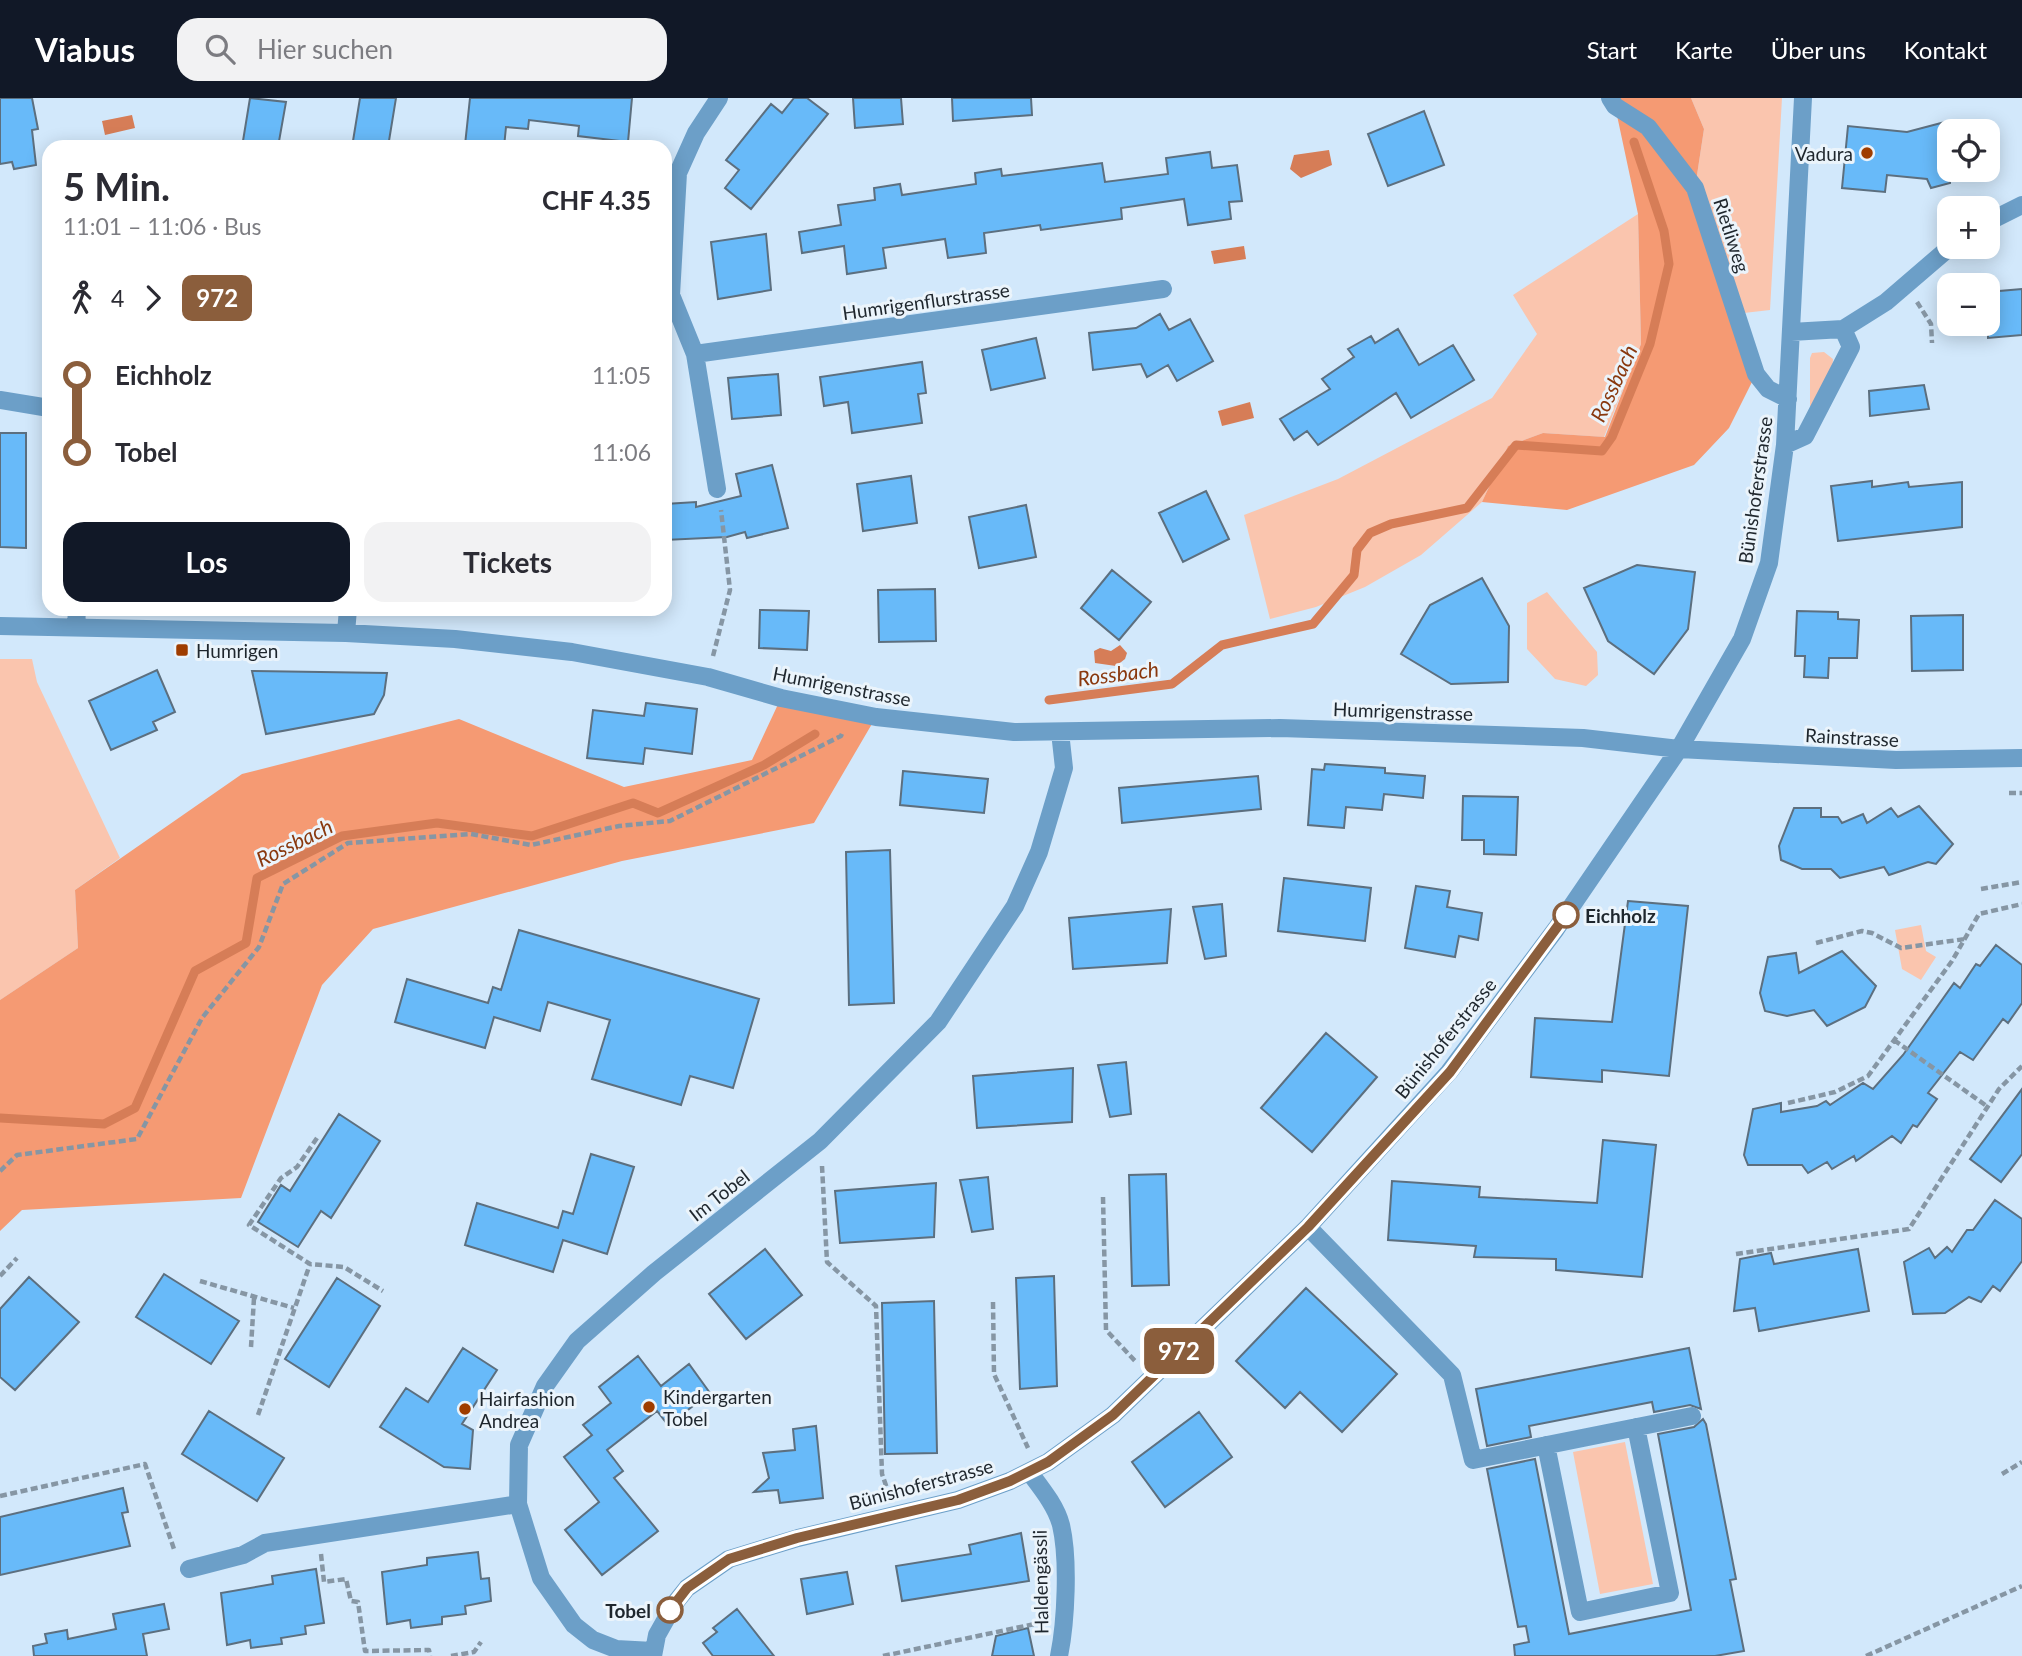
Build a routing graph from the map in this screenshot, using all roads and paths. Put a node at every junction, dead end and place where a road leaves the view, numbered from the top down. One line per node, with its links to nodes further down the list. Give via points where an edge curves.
1 (719, 98): 6 (street, via 696,132 678,173)
2 (1610, 98): 15 (street, Rietliweg, via 1648,127 1695,188 1756,374 1768,389)
3 (1803, 98): 12 (street, Bünishoferstrasse)
4 (2022, 205): 5 (street)
5 (2000, 216)
6 (672, 246)
7 (1937, 258): 11 (street, via 1886,302)
8 (1163, 289): 14 (street, Humrigenflurstrasse)
9 (1916, 302): 13 (path, via 1931,324)
10 (672, 304): 14 (street)
11 (1843, 329): 12 (street); 18 (street, via 1851,347 1805,436)
12 (1791, 332): 15 (street, Bünishoferstrasse)
13 (1932, 343)
14 (695, 354): 19 (street)
15 (1788, 399): 18 (street, Bünishoferstrasse)
16 (0, 400): 17 (street)
17 (42, 407)
18 (1785, 445): 27 (street, Bünishoferstrasse, via 1769,564 1742,639)
19 (717, 489): 24 (path, via 730,590)
20 (347, 616): 23 (street)
21 (76, 618): 22 (street, Humrigenstrasse); 23 (street, Humrigenstrasse)
22 (0, 626)
23 (346, 633): 25 (street, Humrigenstrasse, via 572,652 708,677)
24 (715, 647)
25 (848, 712): 26 (street, Humrigenstrasse, via 1014,732); 42 (path, via 841,736 670,821 619,826 531,845 471,834 348,843 283,884 259,947 202,1018 137,1139 17,1155)
26 (1060, 732): 27 (street, Humrigenstrasse, via 1280,728 1583,738); 41 (street, Im Tobel, via 1064,768 1039,852 1015,906 938,1022)
27 (1679, 749): 28 (street, Rainstrasse, via 1896,760); 44 (street, Bünishoferstrasse, via 1556,929 1450,1072)
28 (2022, 758)
29 (2009, 793): 30 (path)
30 (2022, 793)
31 (2022, 882): 32 (path)
32 (1981, 890)
33 (2022, 904): 34 (path, via 1979,914)
34 (1965, 939): 35 (path, via 1900,948 1862,931); 36 (path)
35 (1816, 943)
36 (1894, 1040): 38 (path, via 1868,1076 1835,1092); 39 (path)
37 (2022, 1066): 39 (path)
38 (1788, 1103)
39 (1987, 1107): 45 (path, via 1909,1229)
40 (317, 1138): 47 (path, via 297,1167 281,1178 249,1225)
41 (820, 1141): 65 (path, via 827,1262 876,1306 882,1474); 66 (street, Im Tobel, via 654,1273 577,1341 545,1386 519,1445)
42 (0, 1171)
43 (1103, 1197): 55 (path, via 1106,1330)
44 (1308, 1227): 59 (street, via 1452,1375 1473,1460); 62 (street, Bünishoferstrasse, via 1113,1415)
45 (1736, 1254)
46 (17, 1258): 48 (path)
47 (310, 1264): 50 (path, via 344,1268); 53 (path)
48 (0, 1276)
49 (200, 1281): 51 (path)
50 (383, 1291)
51 (254, 1298): 53 (path); 54 (path)
52 (993, 1302): 60 (path, via 994,1374)
53 (294, 1308): 56 (path)
54 (251, 1347)
55 (1141, 1367)
56 (258, 1415)
57 (1692, 1416): 58 (street)
58 (1636, 1427): 59 (street); 59 (street, via 1670,1593 1580,1612)
59 (1546, 1445)
60 (1030, 1453)
61 (2022, 1462): 63 (path)
62 (1030, 1473): 70 (street, Haldengässli, via 1060,1523); 72 (street, Bünishoferstrasse, via 958,1500 729,1559 687,1588 664,1618)
63 (2001, 1474)
64 (0, 1496): 68 (path, via 145,1464 180,1566)
65 (892, 1502)
66 (518, 1504): 67 (street); 72 (street, Im Tobel, via 541,1578 574,1625 593,1640 616,1649)
67 (319, 1536): 68 (street, via 265,1543 243,1555); 73 (path, via 324,1582 346,1579 351,1601 358,1602 365,1651 429,1650)
68 (189, 1569)
69 (2022, 1586): 77 (path)
70 (1065, 1618): 75 (path); 76 (street, Haldengässli)
71 (481, 1642): 74 (path, via 474,1652)
72 (653, 1653)
73 (430, 1656)
74 (451, 1656)
75 (883, 1656)
76 (1059, 1656)
77 (1866, 1656)

